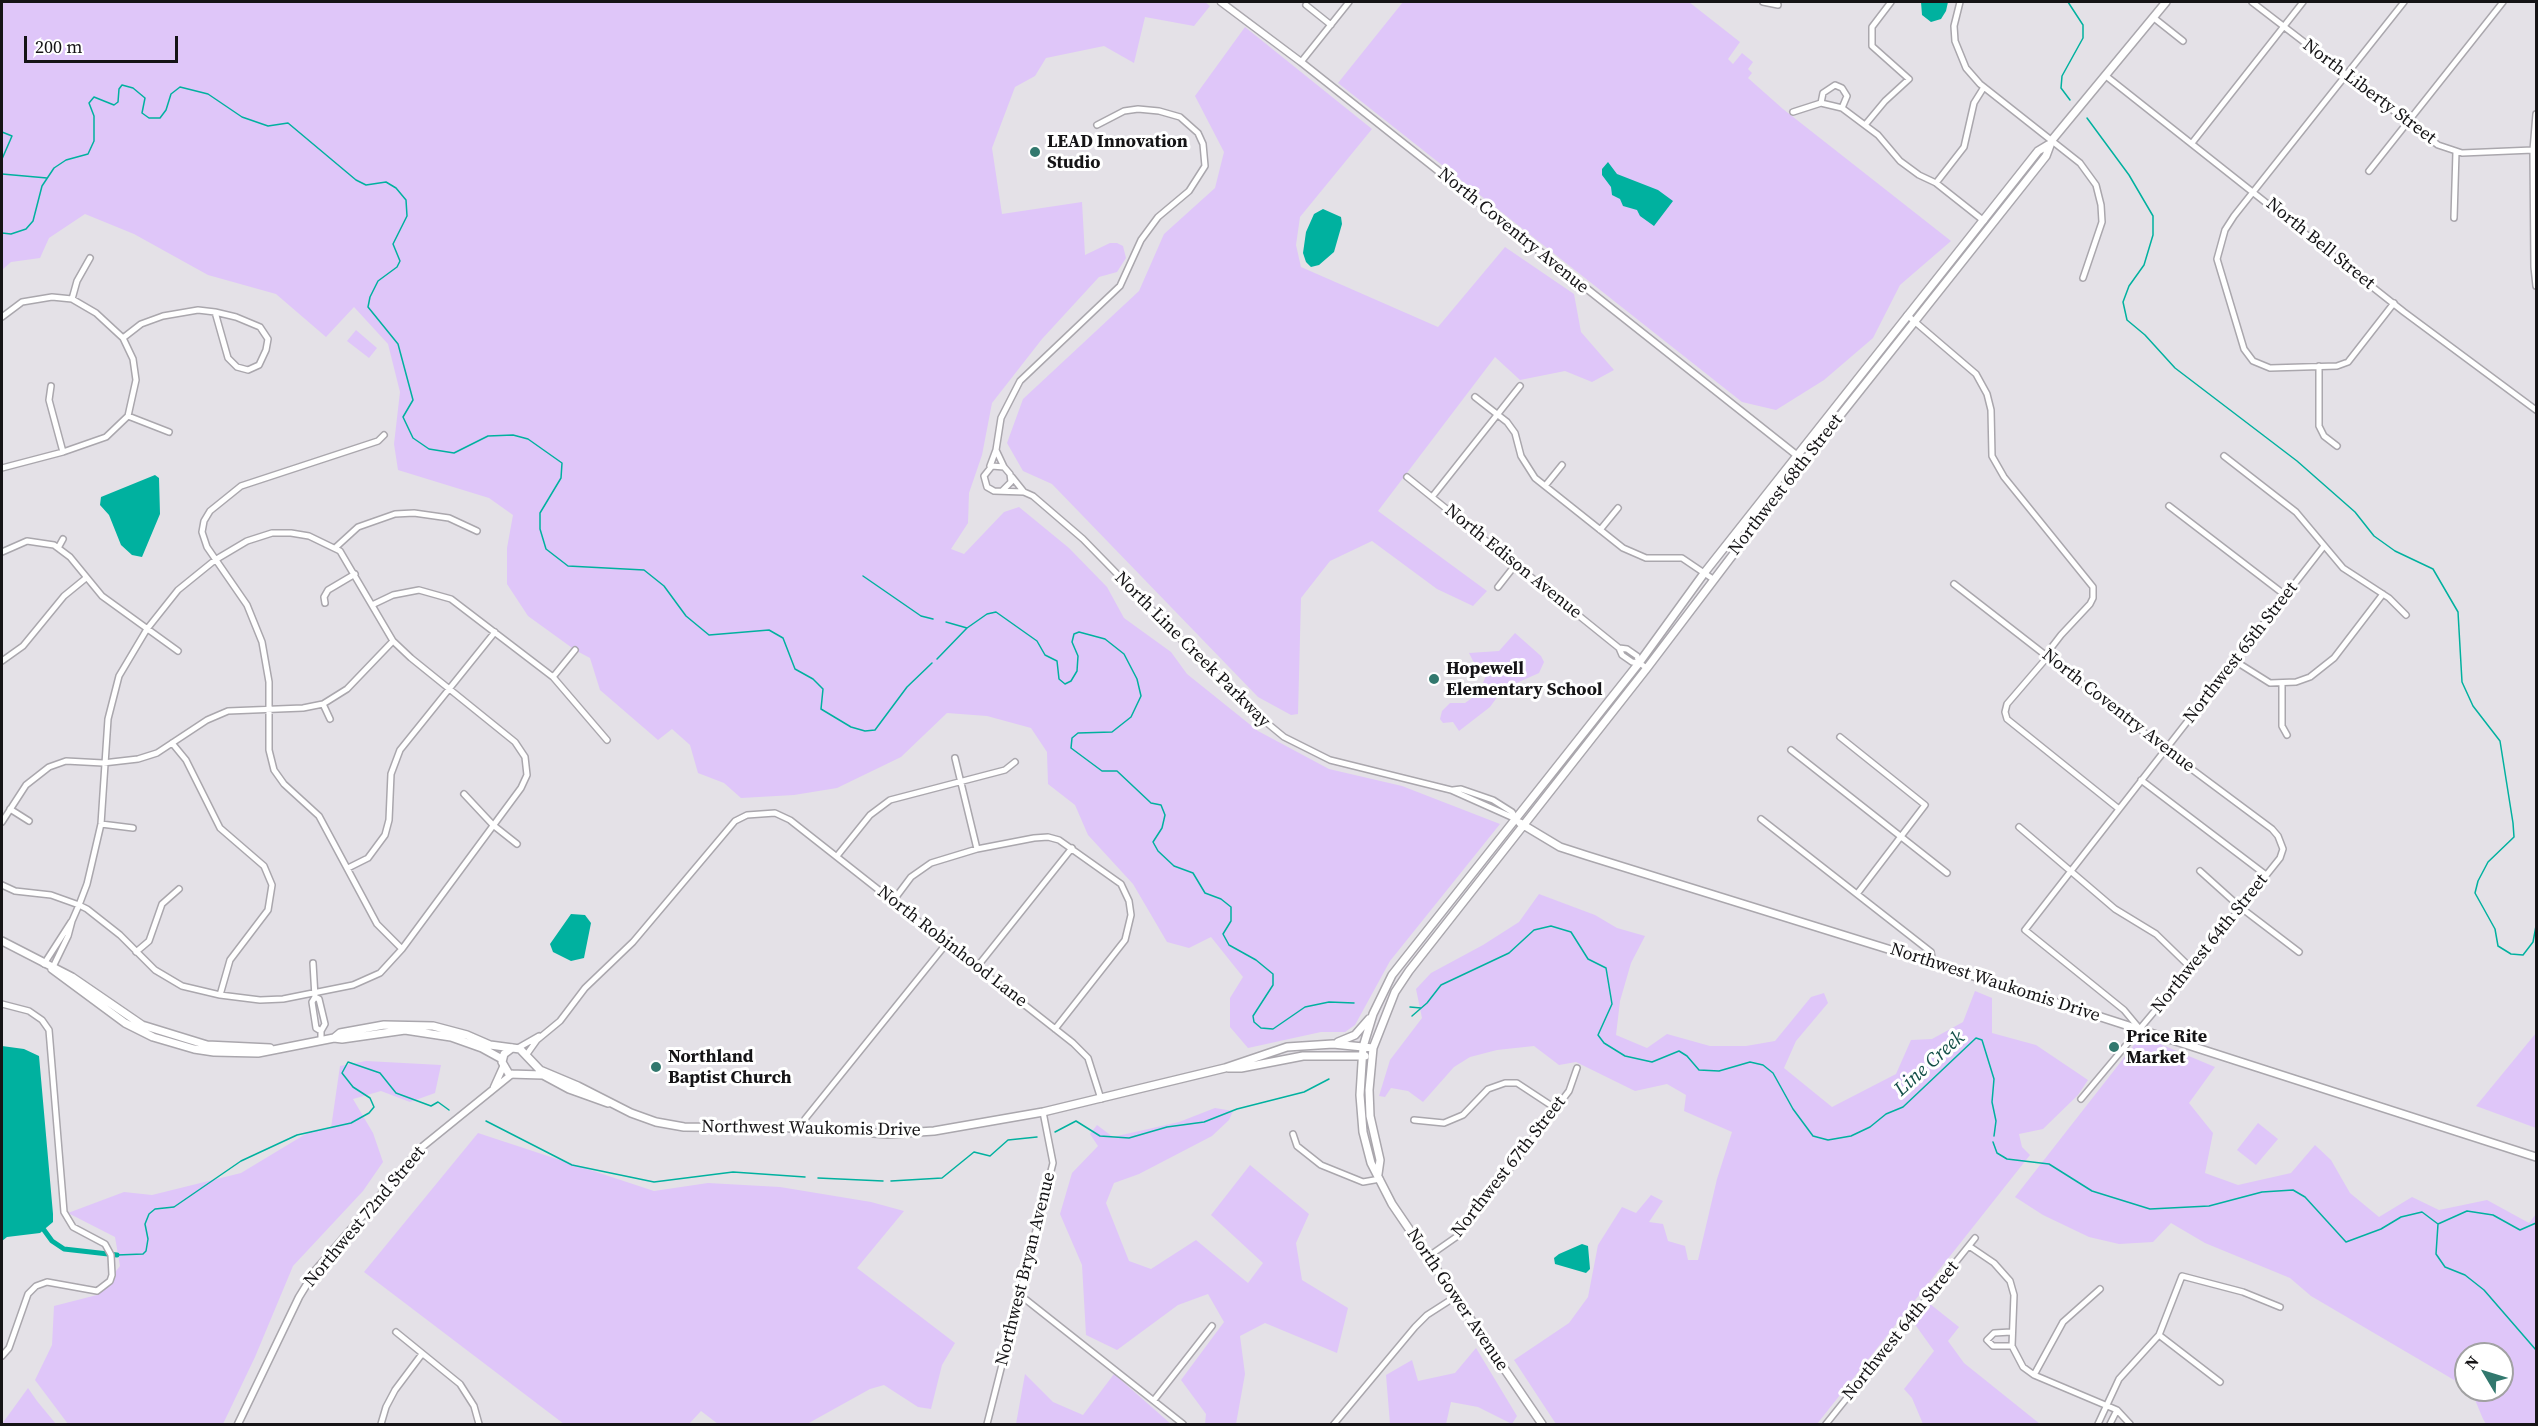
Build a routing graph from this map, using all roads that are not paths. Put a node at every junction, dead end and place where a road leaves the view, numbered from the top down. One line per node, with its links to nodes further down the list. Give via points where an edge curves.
1 (1221, 2): 17 (street, North Coventry Avenue)
2 (1349, 2): 14 (street)
3 (1763, 2): 12 (street)
4 (1891, 2): 27 (street, via 1872,27 1872,46 1909,78)
5 (1960, 2): 20 (street, via 1954,26 1957,48 1966,68)
6 (2166, 2): 13 (main road, Northwest 68th Street)
7 (2252, 2): 15 (street, North Liberty Street)
8 (2303, 2): 15 (street)
9 (2404, 2): 18 (street)
10 (2503, 2): 25 (street)
11 (1306, 5): 14 (street)
12 (1778, 5)
13 (2154, 18): 16 (street); 19 (main road, Northwest 68th Street)
14 (1331, 25): 17 (street)
15 (2284, 26): 18 (street, North Liberty Street); 29 (street)
16 (2183, 41)
17 (1301, 62): 60 (street, North Coventry Avenue)
18 (2344, 74): 25 (street, North Liberty Street); 34 (street)
19 (2106, 76): 28 (main road, Northwest 68th Street); 29 (street, North Bell Street)
20 (1984, 87): 28 (street); 33 (street, via 1974,103 1964,147)
21 (1821, 103): 22 (street); 22 (street, via 1822,93 1835,85 1847,96); 23 (street)
22 (1842, 108): 27 (street)
23 (1793, 112)
24 (2536, 114): 30 (street)
25 (2406, 122): 31 (street, North Liberty Street, via 2438,145); 32 (street)
26 (1097, 125): 58 (street, via 1124,111 1138,109 1180,117 1198,133 1205,166 1190,191 1158,218 1141,240 1128,273 1110,298 1020,381 1001,418)
27 (1865, 125): 33 (street, via 1900,161)
28 (2050, 143): 36 (main road, Northwest 68th Street, via 2038,151); 37 (main road, Northwest 68th Street, via 2046,156); 39 (street, via 2087,170 2099,194 2102,222)
29 (2192, 143): 34 (street, North Bell Street)
30 (2533, 150): 31 (street, North Liberty Street); 40 (street)
31 (2456, 152): 35 (street)
32 (2369, 171)
33 (1936, 183): 36 (street)
34 (2253, 191): 42 (street, North Bell Street); 48 (street, via 2225,230 2217,259 2244,350 2253,362 2270,368)
35 (2454, 218)
36 (1983, 220): 37 (street); 44 (main road, Northwest 68th Street)
37 (1990, 226): 46 (main road, Northwest 68th Street)
38 (90, 258): 41 (street)
39 (2083, 278)
40 (2536, 286)
41 (72, 299): 45 (street, via 37,298 22,302); 47 (street)
42 (2394, 303): 48 (street, via 2348,362); 52 (street, North Bell Street)
43 (215, 312): 43 (street, via 260,327 268,339 259,365 248,370 237,368 228,358); 47 (street, via 198,310 163,316 141,324)
44 (1907, 315): 46 (street); 60 (main road, Northwest 68th Street)
45 (2, 317)
46 (1915, 321): 62 (main road, Northwest 68th Street); 100 (street, via 1976,374 1991,410 1990,449 1996,463 2080,568 2094,593 2090,604 2061,635)
47 (123, 338): 54 (street, via 133,359 136,380)
48 (2319, 366): 57 (street, via 2319,426)
49 (51, 386): 59 (street, via 49,400)
50 (1520, 386): 53 (street)
51 (1475, 397): 53 (street)
52 (2536, 410)
53 (1497, 414): 69 (street, via 1515,433 1527,468); 72 (street)
54 (128, 416): 55 (street); 59 (street, via 106,437)
55 (169, 432)
56 (384, 435): 82 (street, via 378,441 251,481 221,500 207,514 202,529 205,544)
57 (2337, 446)
58 (996, 450): 64 (street, North Line Creek Parkway); 66 (street)
59 (63, 452): 65 (street)
60 (1796, 455): 62 (street, North Coventry Avenue); 84 (main road, Northwest 68th Street)
61 (2224, 456): 78 (street, via 2296,512)
62 (1804, 461): 87 (main road, Northwest 68th Street)
63 (1562, 465): 69 (street)
64 (1004, 467): 66 (street); 67 (street, North Line Creek Parkway)
65 (2, 468)
66 (989, 468): 70 (street, via 985,484)
67 (1010, 474): 70 (street, via 1011,482); 71 (street, North Line Creek Parkway)
68 (1407, 477): 72 (street, North Edison Avenue)
69 (1545, 486): 75 (street)
70 (1002, 491): 71 (street)
71 (1024, 492): 127 (street, North Line Creek Parkway, via 1083,539 1212,673 1273,730 1330,760 1451,790)
72 (1432, 497): 83 (street, North Edison Avenue)
73 (2169, 506): 91 (street)
74 (1618, 508): 75 (street)
75 (1600, 530): 84 (street, via 1635,555 1682,558)
76 (477, 531): 80 (street, via 449,518 395,514 358,527)
77 (63, 539): 79 (street)
78 (2324, 546): 90 (street, via 2343,568); 91 (street, Northwest 65th Street)
79 (58, 548): 81 (street, via 27,541); 86 (street)
80 (334, 548): 82 (street, via 309,536 272,533 233,547); 85 (street)
81 (2, 552)
82 (215, 560): 95 (street, via 178,590); 109 (street, via 240,593 258,629 268,668)
83 (1516, 564): 89 (street); 103 (street, North Edison Avenue, via 1619,648 1637,656)
84 (1705, 572): 87 (street); 103 (main road, Northwest 68th Street)
85 (355, 574): 92 (street, via 328,590); 93 (street)
86 (86, 578): 95 (street, via 113,606); 101 (street, via 64,596 23,646)
87 (1713, 579): 104 (main road, Northwest 68th Street)
88 (1954, 584): 100 (street, North Coventry Avenue, via 2044,654)
89 (1498, 586)
90 (2384, 594): 94 (street); 106 (street, via 2329,664 2310,677)
91 (2285, 595): 102 (street, Northwest 65th Street)
92 (325, 603)
93 (372, 605): 96 (street, via 407,591 435,593 451,599); 97 (street)
94 (2406, 615)
95 (147, 629): 99 (street); 119 (street, via 116,687)
96 (495, 632): 105 (street); 107 (street)
97 (393, 641): 107 (street); 108 (street, via 347,689)
98 (575, 650): 105 (street)
99 (178, 651)
100 (2050, 654): 116 (street, North Coventry Avenue); 126 (street, via 2004,712 2012,725)
101 (2, 661)
102 (2235, 661): 106 (street, via 2270,683); 116 (street, Northwest 65th Street)
103 (1639, 663): 104 (street, North Edison Avenue); 120 (main road, Northwest 68th Street)
104 (1647, 668): 121 (main road, Northwest 68th Street)
105 (553, 677): 113 (street)
106 (2282, 684): 111 (street, via 2282,726)
107 (448, 689): 132 (street, via 518,744 525,757 527,768 521,788); 142 (street, via 393,763 389,820 381,841 368,858)
108 (322, 704): 109 (street); 110 (street)
109 (269, 709): 114 (street, via 219,714); 142 (street, via 269,750 274,770 319,816)
110 (330, 719)
111 (2287, 735)
112 (1840, 737): 136 (street, via 1925,805)
113 (607, 740)
114 (172, 742): 119 (street, via 157,753 138,759); 165 (street, via 186,760 220,828 264,866 270,878 268,910 230,960)
115 (1791, 750): 136 (street)
116 (2166, 750): 122 (street, Northwest 65th Street); 137 (street, North Coventry Avenue, via 2272,829)
117 (955, 758): 123 (street)
118 (1015, 762): 123 (street, via 1005,770)
119 (103, 763): 125 (street, via 66,761 49,767 26,785); 131 (street)
120 (1556, 770): 121 (main road); 127 (main road, Northwest 68th Street)
121 (1563, 776): 133 (main road, Northwest 68th Street)
122 (2141, 780): 126 (street, Northwest 65th Street); 146 (street)
123 (960, 781): 140 (street); 141 (street, via 883,804)
124 (465, 794): 132 (street)
125 (10, 809): 129 (street); 130 (street)
126 (2119, 809): 143 (street, Northwest 65th Street)
127 (1516, 819): 133 (main road, Northwest Waukomis Drive); 168 (main road, North Gower Avenue, via 1392,975)
128 (1761, 819): 149 (street)
129 (29, 821)
130 (2, 822)
131 (100, 824): 135 (street); 151 (street)
132 (493, 825): 138 (street); 156 (street)
133 (1524, 826): 160 (main road, Northwest Waukomis Drive, via 1560,847); 177 (main road, via 1409,970 1395,992)
134 (2019, 827): 143 (street)
135 (133, 828)
136 (1902, 836): 145 (street); 149 (street)
137 (2280, 840): 146 (street, Northwest 64th Street, via 2280,858)
138 (517, 844)
139 (1072, 848): 140 (street, via 1048,837); 162 (street); 169 (street, via 1121,884 1131,908 1129,928 1121,946)
140 (977, 849): 150 (street, via 921,868)
141 (837, 856): 150 (street, North Robinhood Lane); 171 (street, North Robinhood Lane, via 779,814 760,812 735,821 633,942)
142 (348, 868): 156 (street, via 377,924)
143 (2070, 872): 163 (street, via 2115,909 2156,934); 170 (street, Northwest 65th Street, via 2025,930 2124,1010)
144 (2200, 872): 152 (street)
145 (1947, 873)
146 (2266, 875): 152 (street, Northwest 64th Street)
147 (2, 885): 151 (street)
148 (179, 889): 157 (street, via 162,904 149,941)
149 (1857, 894): 160 (street, via 1931,951)
150 (893, 900): 155 (street, North Robinhood Lane)
151 (79, 905): 153 (street); 157 (street, via 105,921)
152 (2240, 907): 158 (street); 163 (street, Northwest 64th Street)
153 (72, 921): 161 (street); 164 (street)
154 (2, 942): 161 (main road)
155 (947, 943): 162 (street, North Robinhood Lane); 193 (street, via 805,1119)
156 (402, 949): 166 (street, via 387,968 371,978)
157 (136, 952): 165 (street, via 175,983)
158 (2298, 952)
159 (313, 963): 166 (street)
160 (1933, 963): 170 (main road, Northwest Waukomis Drive)
161 (44, 964): 164 (main road)
162 (977, 967): 169 (street, North Robinhood Lane)
163 (2191, 968): 170 (street, Northwest 64th Street)
164 (52, 969): 173 (main road, via 72,977 142,1025 207,1045 272,1049)
165 (220, 995): 166 (street, via 271,1000)
166 (314, 995): 173 (street, via 313,1011)
167 (2, 1004): 210 (street, via 27,1010 42,1020 50,1032 65,1215 79,1231 105,1244 111,1255 112,1275 97,1291 47,1282 36,1286 28,1294 9,1348)
168 (1373, 1014): 174 (main road, via 1355,1035); 175 (main road, North Gower Avenue)
169 (1055, 1029): 187 (street, North Robinhood Lane, via 1088,1058)
170 (2140, 1030): 188 (street, Northwest 64th Street); 195 (main road, Northwest Waukomis Drive)
171 (544, 1035): 176 (street); 178 (street)
172 (334, 1038): 173 (main road); 176 (main road, via 340,1033 384,1025 419,1024 490,1045); 181 (main road, via 342,1040 388,1031 432,1032 482,1048)
173 (321, 1040)
174 (1333, 1044): 175 (main road, Northwest Waukomis Drive); 182 (main road, Northwest Waukomis Drive, via 1287,1047)
175 (1363, 1047): 177 (main road, Northwest Waukomis Drive); 179 (main road, North Gower Avenue)
176 (515, 1048): 178 (main road); 181 (main road)
177 (1373, 1048): 180 (main road, North Gower Avenue)
178 (528, 1056): 185 (main road, via 528,1067); 189 (main road, Northwest Waukomis Drive, via 540,1070)
179 (1362, 1056): 180 (main road, Northwest Waukomis Drive); 182 (main road, Northwest Waukomis Drive, via 1303,1056); 196 (main road, North Gower Avenue, via 1361,1118 1371,1163)
180 (1372, 1057): 196 (main road, North Gower Avenue, via 1370,1116 1380,1160)
181 (503, 1063): 184 (main road); 186 (street, Northwest 72nd Street)
182 (1225, 1068): 187 (main road, Northwest Waukomis Drive)
183 (1577, 1068): 190 (street, Northwest 67th Street, via 1573,1085)
184 (512, 1074): 185 (main road); 186 (street, Northwest 72nd Street)
185 (522, 1074): 189 (main road, Northwest Waukomis Drive, via 543,1075)
186 (487, 1097): 216 (street, Northwest 72nd Street, via 422,1147 315,1271)
187 (1101, 1099): 191 (main road, Northwest Waukomis Drive)
188 (2081, 1099)
189 (610, 1103): 193 (main road, Northwest Waukomis Drive, via 656,1122 684,1127)
190 (1555, 1108): 192 (street, via 1517,1083 1505,1083 1488,1089 1463,1115 1444,1123); 199 (street, Northwest 67th Street, via 1459,1235)
191 (1043, 1112): 193 (main road, Northwest Waukomis Drive, via 934,1131 888,1134); 201 (street, Northwest Bryan Avenue, via 1053,1163)
192 (1414, 1120)
193 (804, 1128)
194 (1293, 1134): 196 (street, via 1297,1146 1321,1165 1363,1182)
195 (2536, 1157)
196 (1379, 1176): 199 (main road, North Gower Avenue, via 1392,1204)
197 (1975, 1238): 198 (street, Northwest 64th Street)
198 (1969, 1246): 206 (street, via 1994,1263 2010,1281 2014,1295); 223 (street, Northwest 64th Street)
199 (1429, 1256): 202 (main road, North Gower Avenue)
200 (2100, 1289): 211 (street, via 2063,1322)
201 (1020, 1295): 213 (street); 219 (street, Northwest Bryan Avenue)
202 (1455, 1297): 221 (street, via 1415,1327); 222 (main road, North Gower Avenue)
203 (2280, 1307): 207 (street, via 2243,1292 2182,1276)
204 (1212, 1326): 213 (street)
205 (396, 1332): 209 (street)
206 (2011, 1332): 208 (street); 208 (street, via 1994,1333 1987,1340 1994,1346)
207 (2159, 1335): 212 (street); 214 (street, via 2119,1379)
208 (2012, 1346): 211 (street, via 2024,1367)
209 (422, 1354): 217 (street, via 395,1390); 218 (street, via 467,1393)
210 (2, 1356)
211 (2034, 1375): 214 (street)
212 (2220, 1382)
213 (1154, 1400): 220 (street)
214 (2105, 1405): 215 (street); 224 (street)
215 (2117, 1410): 225 (street); 226 (street)
216 (238, 1425)
217 (381, 1425)
218 (479, 1425)
219 (987, 1425)
220 (1183, 1425)
221 (1334, 1425)
222 (1542, 1425)
223 (1826, 1425)
224 (2098, 1425)
225 (2110, 1425)
226 (2130, 1425)

